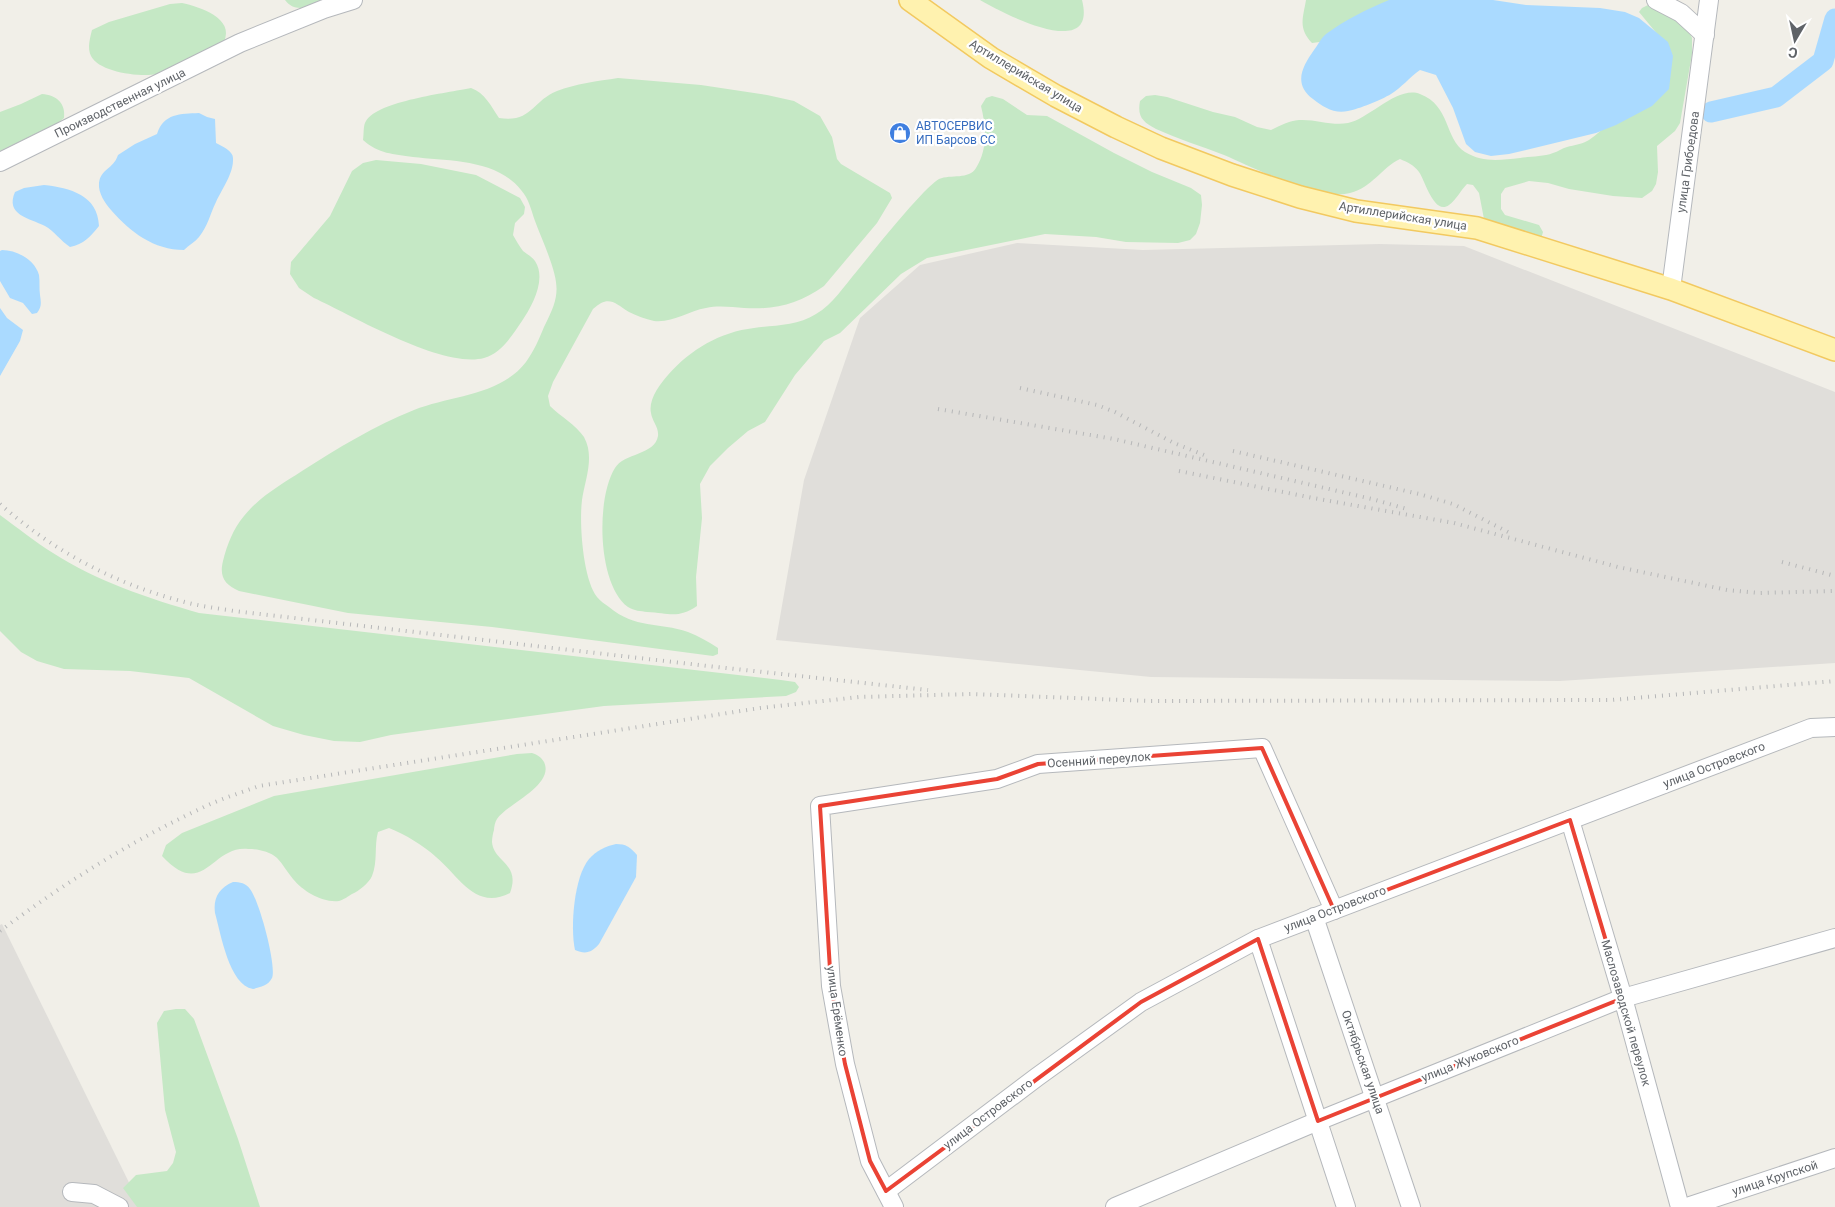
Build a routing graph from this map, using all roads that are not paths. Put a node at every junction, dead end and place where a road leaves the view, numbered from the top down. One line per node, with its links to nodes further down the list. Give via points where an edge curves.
1 (353, 0): 6 (street, Производственная улица, via 240,43)
2 (910, 0): 7 (main road, Артиллерийская улица, via 992,58 1056,96 1161,148 1216,170 1257,185 1356,211 1476,228)
3 (1656, 0): 5 (street, via 1681,13)
4 (1709, 0): 5 (street, улица Грибоедова)
5 (1705, 34): 7 (street, улица Грибоедова)
6 (0, 162)
7 (1670, 289): 8 (main road, Артиллерийская улица)
8 (1835, 350)
9 (1835, 726): 11 (street, улица Островского, via 1812,728)
10 (820, 806): 12 (street, Осенний переулок, via 998,779 1038,764 1262,748); 21 (street, улица Ерёменко, via 832,986 845,1064 870,1161)
11 (1570, 820): 12 (street, улица Островского); 16 (street, Маслозаводской переулок)
12 (1334, 910): 13 (street, улица Островского)
13 (1314, 917): 15 (street, улица Островского); 17 (street, Октябрьская улица)
14 (1835, 938): 16 (street, улица Жуковского)
15 (1258, 939): 18 (street); 21 (street, улица Островского, via 1141,1002 1037,1077)
16 (1623, 998): 17 (street, улица Жуковского); 26 (street, Маслозаводской переулок)
17 (1375, 1098): 18 (street, улица Жуковского); 25 (street, Октябрьская улица)
18 (1318, 1120): 23 (street, улица Жуковского); 24 (street)
19 (1835, 1158): 27 (street, улица Крупской)
20 (72, 1192): 22 (street, via 94,1194)
21 (890, 1199)
22 (119, 1207)
23 (1115, 1207)
24 (1346, 1207)
25 (1411, 1207)
26 (1680, 1207)
27 (1687, 1207)

